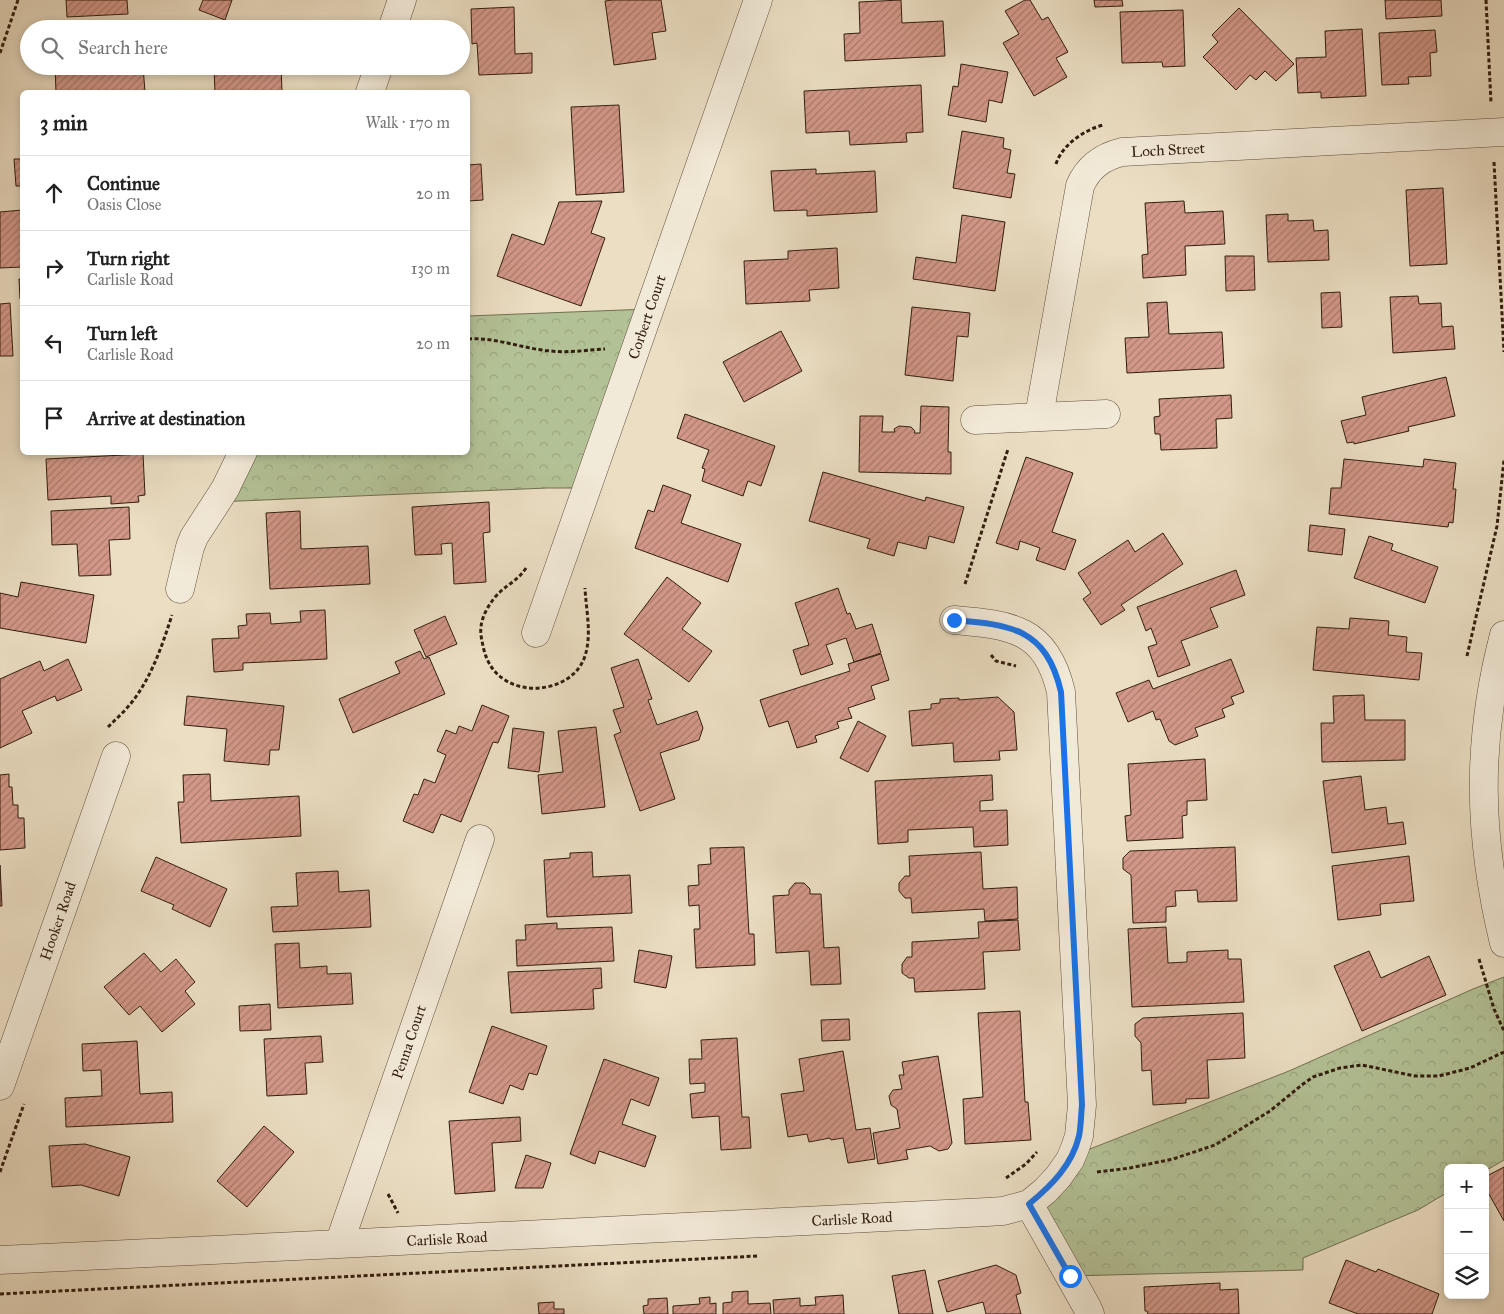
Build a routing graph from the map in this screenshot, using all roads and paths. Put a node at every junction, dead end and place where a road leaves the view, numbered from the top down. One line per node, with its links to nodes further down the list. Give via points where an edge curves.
1 (18, 0): 6 (path)
2 (402, 0): 5 (street)
3 (758, 0): 21 (street, Corbert Court)
4 (1486, 0): 9 (path)
5 (395, 20)
6 (0, 53)
7 (376, 75): 8 (street)
8 (371, 90)
9 (1497, 133): 12 (path); 14 (street, Loch Street, via 1122,152 1099,161 1084,176 1080,186)
10 (470, 339): 11 (path, via 482,338 550,352)
11 (605, 349)
12 (1504, 352)
13 (1106, 414): 14 (street)
14 (1039, 416): 15 (street)
15 (974, 420)
16 (1009, 443): 18 (path)
17 (242, 455): 19 (street, via 225,489 196,532)
18 (965, 584)
19 (180, 589): 25 (path, via 160,652 149,674 132,703)
20 (954, 620): 34 (street, Carlisle Road, via 1006,626 1035,641 1051,661 1061,692 1082,1105 1079,1136 1070,1160 1052,1184)
21 (536, 633)
22 (1504, 635): 28 (street, via 1489,702 1483,777 1487,850)
23 (988, 648): 24 (path, via 996,662)
24 (1017, 667)
25 (106, 729)
26 (116, 756): 30 (street, Hooker Road)
27 (480, 839): 37 (street, Penna Court)
28 (1504, 943)
29 (1504, 1052): 32 (path, via 1470,1068 1438,1076 1415,1076 1362,1065 1340,1068 1314,1077 1270,1111 1215,1145 1173,1159 1130,1168)
30 (0, 1086)
31 (1042, 1145): 33 (path, via 1026,1164)
32 (1089, 1170)
33 (1001, 1180)
34 (1029, 1204): 37 (street, Carlisle Road, via 987,1212); 41 (street)
35 (398, 1213): 36 (path)
36 (391, 1214)
37 (339, 1244): 39 (street, Carlisle Road)
38 (758, 1256): 40 (path)
39 (0, 1260)
40 (0, 1294)
41 (1090, 1314)

